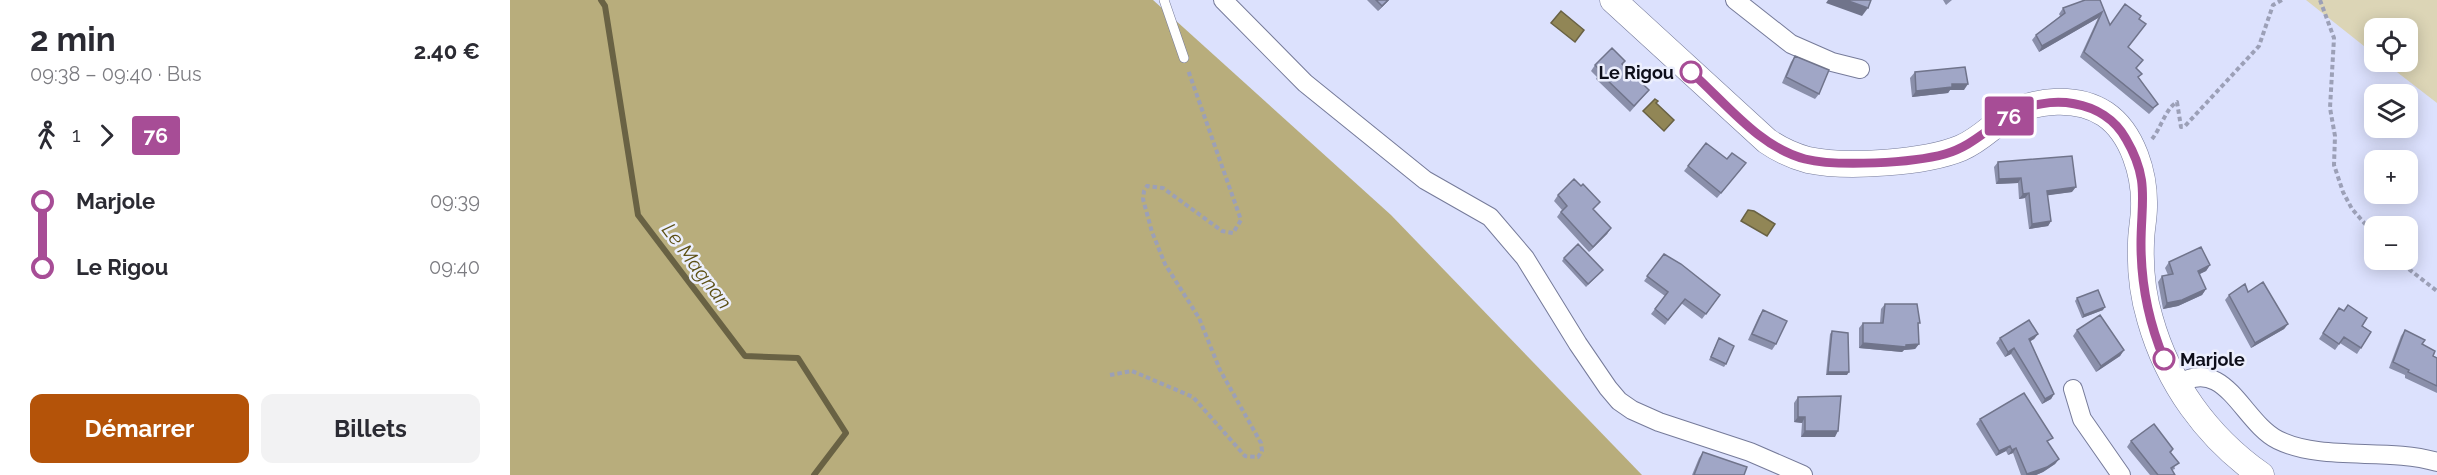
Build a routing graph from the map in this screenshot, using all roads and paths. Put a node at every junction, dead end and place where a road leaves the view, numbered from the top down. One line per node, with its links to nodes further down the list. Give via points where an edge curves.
1 (1164, 0): 7 (lane)
2 (1223, 0): 17 (street, via 1332,106 1425,180 1490,217 1525,258 1619,401 1659,422 1750,452)
3 (1613, 0): 9 (street, via 1767,141 1806,159 1851,164 1928,158 1980,138 2019,111 2056,102 2107,115)
4 (1735, 0): 8 (street, via 1791,44)
5 (2282, 0): 9 (path, via 2273,5 2259,46 2185,126 2181,127 2177,102 2170,106 2161,127)
6 (2319, 0): 10 (path, via 2334,38 2330,108 2335,136 2334,165 2343,192)
7 (1184, 58): 13 (path, via 1241,220 1233,233 1222,231 1155,186 1148,186 1143,199 1165,264 1199,318 1220,370 1262,451 1258,456 1245,456 1193,397 1132,371)
8 (1860, 69)
9 (2137, 159): 14 (street, via 2143,187 2141,257 2150,318)
10 (2364, 223)
11 (2410, 270): 12 (path)
12 (2437, 291)
13 (1110, 375)
14 (2177, 385): 16 (street, via 2189,377 2215,379 2272,436 2294,445); 19 (street, via 2222,445)
15 (2073, 389): 18 (street, via 2082,418)
16 (2437, 462)
17 (1803, 475)
18 (2121, 475)
19 (2261, 475)

